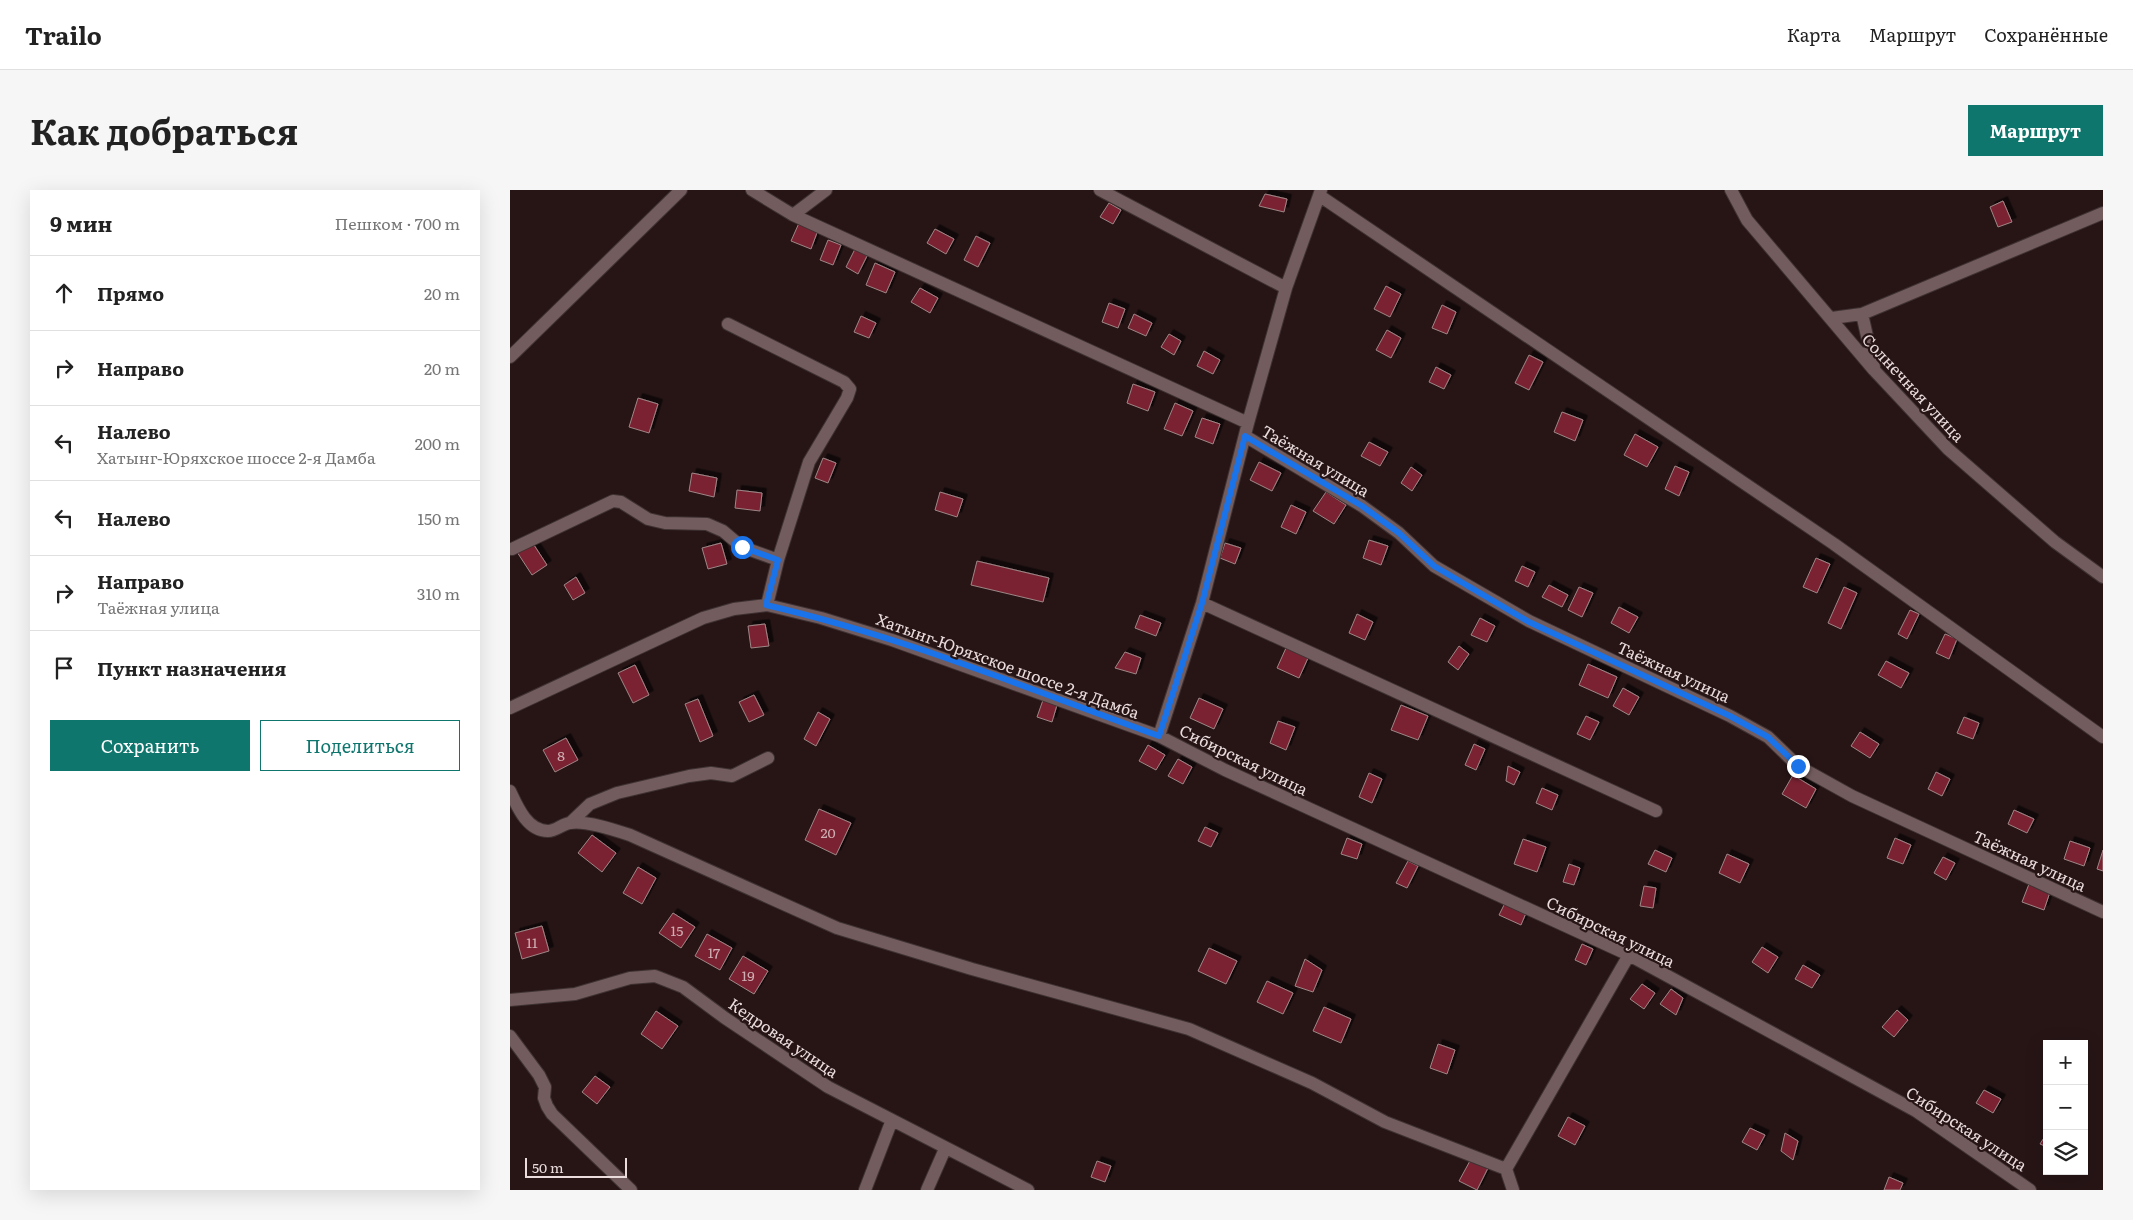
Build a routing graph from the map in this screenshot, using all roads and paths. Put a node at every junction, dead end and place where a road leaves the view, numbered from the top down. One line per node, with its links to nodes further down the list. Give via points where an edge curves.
1 (681, 190): 13 (street)
2 (752, 190): 8 (street)
3 (826, 190): 8 (street)
4 (1100, 190): 9 (street)
5 (1731, 190): 11 (street, Солнечная улица, via 1747,220)
6 (1321, 193): 9 (street); 24 (street, via 1834,544)
7 (2103, 213): 10 (street)
8 (793, 216): 15 (street)
9 (1286, 288): 15 (street)
10 (1862, 314): 11 (street); 14 (street)
11 (1832, 318): 14 (street, Солнечная улица)
12 (728, 324): 18 (street, via 844,382 850,389 809,462)
13 (510, 356)
14 (1874, 370): 19 (street, Солнечная улица, via 1948,449 2054,542)
15 (1248, 423): 16 (street)
16 (1245, 436): 20 (street); 29 (street, Таёжная улица, via 1362,506 1399,533 1434,566 1529,622 1730,716 1768,737 1798,766 1852,796)
17 (512, 549): 18 (street, via 613,501 621,502 648,519 665,523 707,524 723,531 742,547)
18 (778, 560): 21 (street)
19 (2103, 577)
20 (1202, 603): 23 (street); 27 (street)
21 (766, 605): 22 (street, Хатынг-Юряхское шоссе 2-я Дамба, via 734,609 704,618); 23 (street, Хатынг-Юряхское шоссе 2-я Дамба, via 892,640)
22 (510, 708)
23 (1159, 736): 30 (street, Сибирская улица, via 1225,770)
24 (2103, 737)
25 (768, 758): 28 (street, via 732,776 711,773 689,776 617,793 590,804)
26 (510, 791): 28 (street, via 534,827 548,831)
27 (1656, 810)
28 (570, 823): 35 (street, via 604,826 630,835 837,928 972,970 1188,1028 1312,1083 1385,1122)
29 (2103, 912)
30 (1629, 955): 35 (street); 41 (street, Сибирская улица, via 1916,1112)
31 (510, 1000): 33 (street, Кедровая улица, via 576,994 630,978 655,976 683,987 828,1088)
32 (510, 1036): 36 (street, via 538,1074 552,1114)
33 (892, 1120): 34 (street, Кедровая улица); 37 (street)
34 (945, 1149): 38 (street); 39 (street, Кедровая улица)
35 (1506, 1169): 40 (street)
36 (631, 1190)
37 (865, 1190)
38 (926, 1190)
39 (1028, 1190)
40 (1513, 1190)
41 (2030, 1190)

